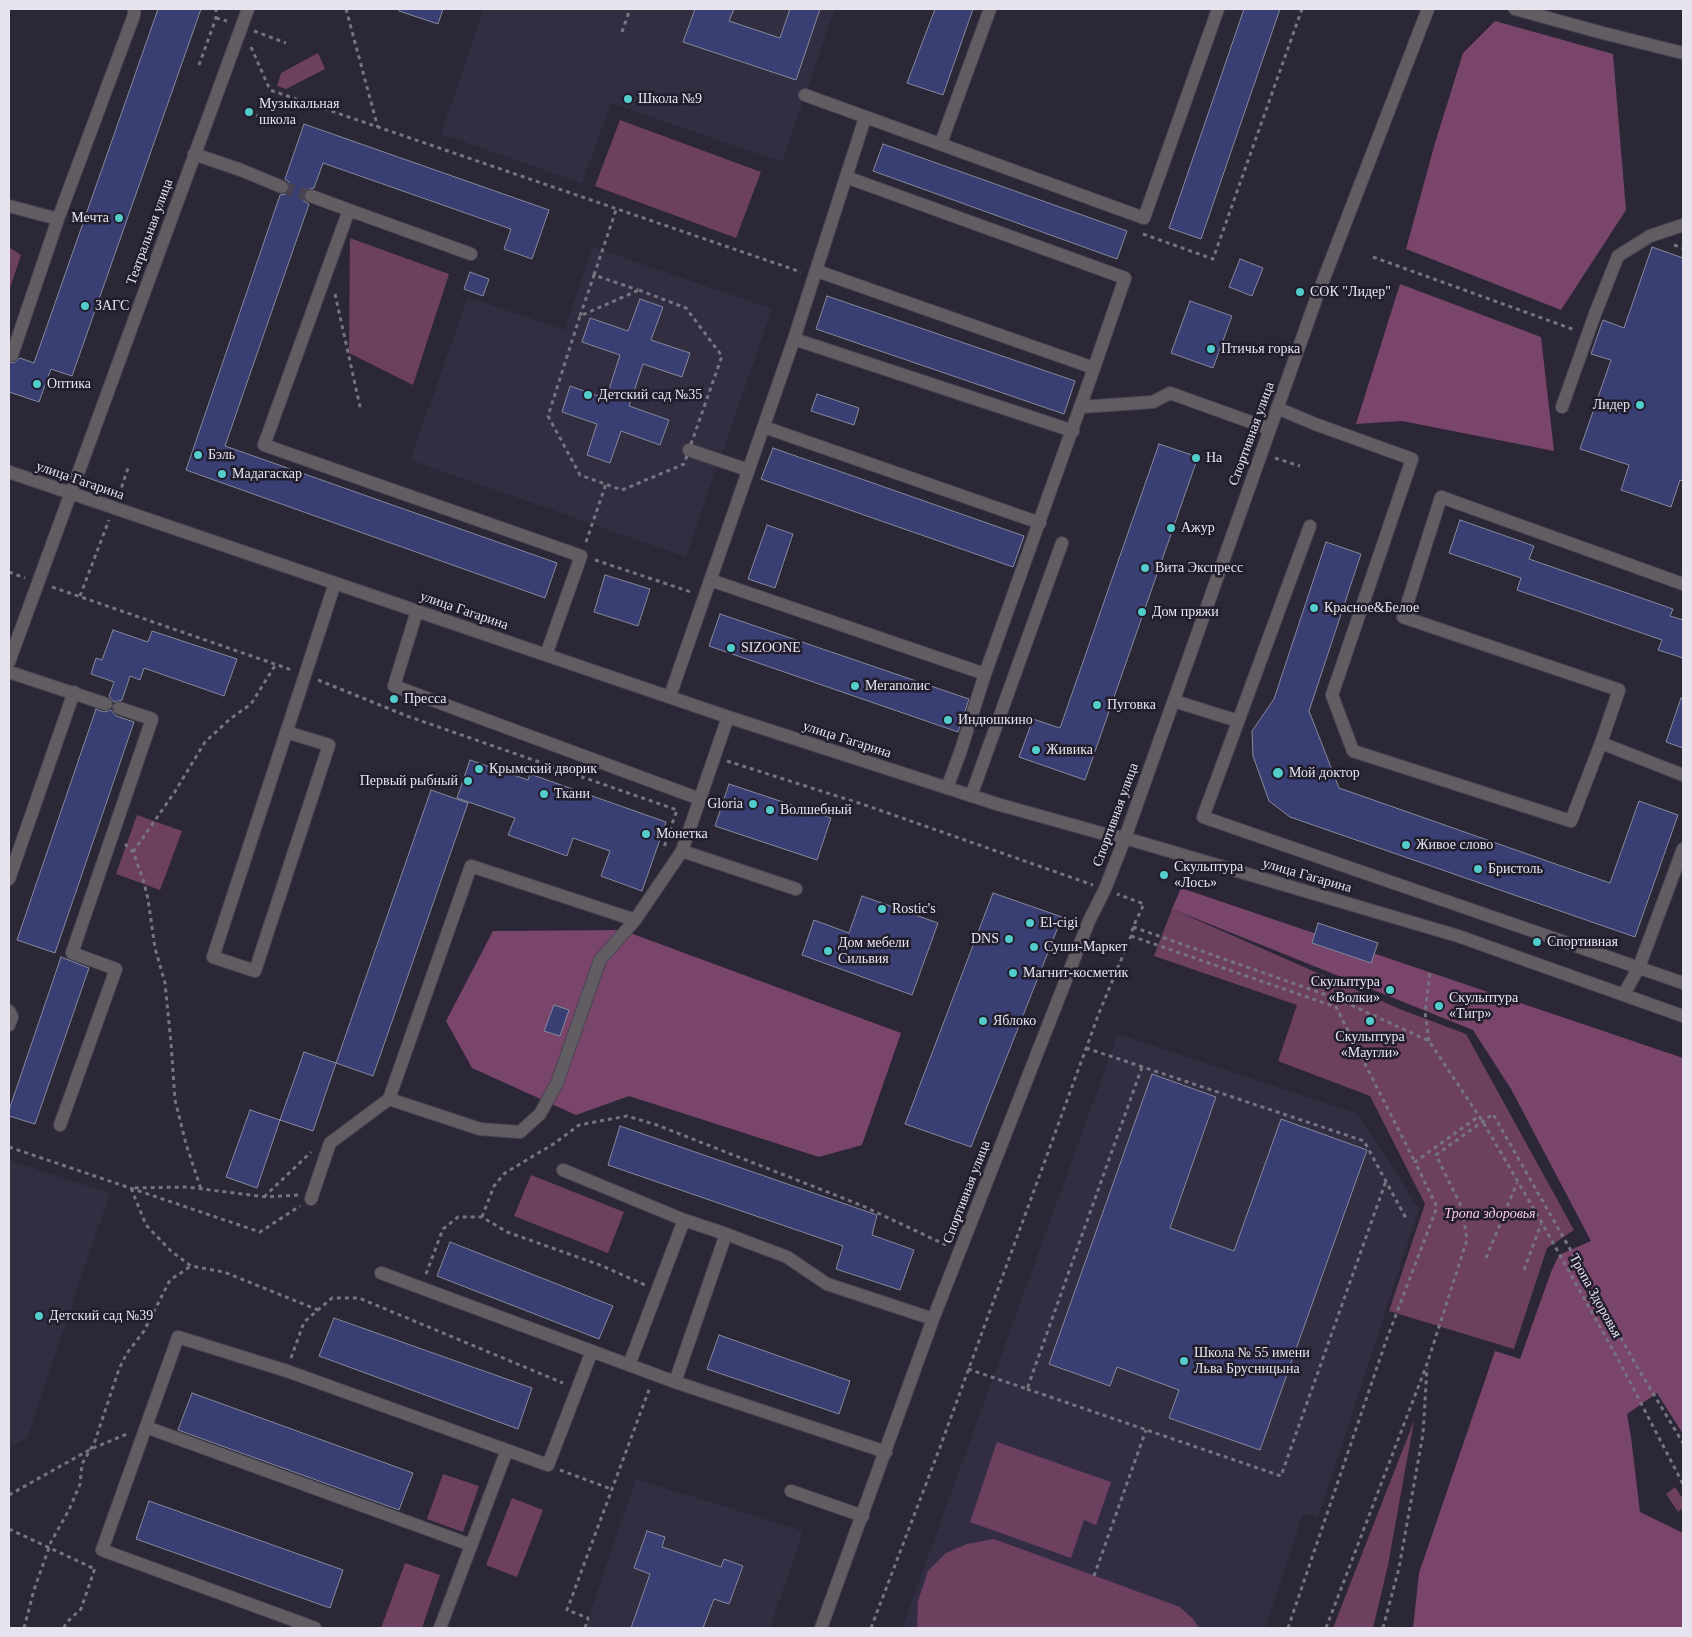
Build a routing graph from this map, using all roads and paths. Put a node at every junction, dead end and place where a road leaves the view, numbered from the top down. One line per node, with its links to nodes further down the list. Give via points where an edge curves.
1 (134, 9): 30 (street)
2 (216, 9): 16 (path, via 216,18)
3 (248, 9): 12 (street, Театральная улица)
4 (346, 9): 21 (path)
5 (630, 9): 13 (path)
6 (990, 9): 22 (street)
7 (1218, 9): 22 (street, via 1144,218)
8 (1302, 9): 32 (path, via 1213,259)
9 (1428, 9): 46 (street, Спортивная улица)
10 (1515, 9): 11 (street)
11 (1534, 11): 15 (street)
12 (241, 26): 14 (path); 21 (path, via 270,90); 23 (street, Театральная улица)
13 (622, 32)
14 (286, 43)
15 (1683, 53)
16 (199, 65)
17 (805, 95): 20 (street)
18 (248, 112): 19 (path)
19 (260, 117)
20 (865, 118): 22 (street); 24 (street)
21 (378, 128): 29 (path)
22 (941, 143)
23 (194, 154): 25 (street); 56 (street, Театральная улица)
24 (846, 177): 35 (street); 43 (street, via 1125,278)
25 (282, 187)
26 (311, 196): 28 (street)
27 (9, 206): 30 (street)
28 (349, 210): 33 (street); 61 (street, via 264,445)
29 (616, 210): 35 (path); 36 (path)
30 (58, 219): 42 (street)
31 (1683, 225): 40 (street, via 1650,236 1618,256)
32 (1140, 233)
33 (471, 254)
34 (1373, 257): 40 (path)
35 (816, 274): 41 (street); 43 (street)
36 (594, 275): 37 (path); 39 (path)
37 (639, 290): 39 (path); 51 (path, via 686,308 722,356)
38 (335, 294): 47 (path)
39 (580, 316): 55 (path, via 548,416 580,475)
40 (1588, 335): 45 (street)
41 (794, 339): 48 (street); 50 (street)
42 (12, 350)
43 (1094, 368): 44 (street)
44 (1081, 407): 49 (street, via 1153,402 1170,394); 50 (street)
45 (1562, 407)
46 (1277, 408): 49 (street, Спортивная улица); 84 (street, via 1412,458 1332,694 1353,751 1571,821)
47 (361, 411)
48 (764, 427): 53 (street); 58 (street)
49 (1270, 429): 78 (street, Спортивная улица)
50 (1073, 431): 58 (street)
51 (689, 450): 53 (street); 55 (path, via 684,464 622,490)
52 (129, 466): 57 (path)
53 (748, 470): 63 (street)
54 (9, 472): 56 (street, улица Гагарина)
55 (606, 484): 61 (path)
56 (71, 493): 57 (street, улица Гагарина); 64 (street, Театральная улица)
57 (114, 508): 65 (street, улица Гагарина); 67 (path)
58 (1040, 523): 74 (street)
59 (1310, 526): 82 (street)
60 (1062, 543): 88 (street)
61 (581, 556): 68 (path); 70 (street)
62 (9, 572): 64 (path)
63 (710, 580): 68 (street); 74 (street)
64 (38, 582): 67 (path); 71 (street, Театральная улица)
65 (335, 583): 69 (street, улица Гагарина); 75 (street)
66 (1683, 584): 84 (street, via 1441,497 1403,618 1619,690)
67 (80, 596): 72 (path)
68 (704, 596): 77 (street)
69 (418, 611): 70 (street, улица Гагарина); 89 (street, via 394,686)
70 (546, 654): 77 (street, улица Гагарина)
71 (9, 662)
72 (276, 664): 75 (path); 93 (path, via 251,704 205,742)
73 (9, 672): 76 (street)
74 (985, 674): 87 (street)
75 (306, 675): 83 (street); 95 (path, via 407,716 677,810)
76 (74, 692): 79 (street); 96 (street)
77 (670, 696): 81 (street, улица Гагарина)
78 (1174, 701): 82 (street); 91 (street, Спортивная улица)
79 (106, 704)
80 (119, 708): 90 (street, via 152,720)
81 (728, 718): 85 (street); 87 (street, улица Гагарина)
82 (1238, 720): 102 (street, via 1203,817)
83 (286, 732): 83 (street, via 213,957 255,971 329,745)
84 (1601, 744): 86 (street)
85 (714, 757): 89 (street); 98 (path, via 864,805)
86 (1683, 776)
87 (947, 788): 88 (street, улица Гагарина)
88 (971, 796): 91 (street, улица Гагарина)
89 (700, 799): 92 (street)
90 (114, 832): 93 (path); 115 (street, via 72,953 116,969)
91 (1125, 838): 98 (street, Спортивная улица); 105 (street, улица Гагарина, via 1458,936)
92 (682, 851): 97 (street); 99 (street)
93 (133, 852): 122 (path, via 143,879 165,983 175,1100)
94 (1683, 852): 102 (street)
95 (661, 854)
96 (9, 878)
97 (796, 888)
98 (1105, 890): 100 (path, via 1144,904); 129 (street, Спортивная улица, via 1089,921)
99 (635, 920): 112 (street, via 600,960 557,1083 540,1114 520,1132 480,1129); 112 (street, via 470,866)
100 (1133, 927): 101 (path); 109 (path, via 1338,998)
101 (1130, 936): 110 (path); 117 (path, via 1336,1007)
102 (1639, 967): 104 (street); 105 (street)
103 (1430, 972): 109 (path, via 1425,1012)
104 (1683, 983)
105 (1624, 994): 107 (street, улица Гагарина)
106 (9, 1011): 108 (street, via 12,1017)
107 (1683, 1016)
108 (9, 1025)
109 (1429, 1041): 113 (path, Тропа Здоровья)
110 (1086, 1048): 111 (path); 141 (path)
111 (1142, 1067): 119 (path, via 1364,1140); 146 (path)
112 (389, 1099): 123 (street, via 330,1143)
113 (1479, 1116): 114 (path, Тропа Здоровья); 117 (path)
114 (1483, 1122): 120 (path, Тропа Здоровья); 139 (path, via 1436,1155 1462,1208 1467,1240); 149 (path, via 1493,1114)
115 (60, 1126)
116 (9, 1147): 121 (path)
117 (1415, 1162): 172 (path, via 1437,1207 1386,1341)
118 (563, 1170): 125 (street)
119 (1386, 1181): 126 (path); 148 (path, via 1281,1476)
120 (1518, 1182): 127 (path, Тропа Здоровья); 130 (path)
121 (131, 1188): 122 (path); 123 (path, via 260,1232); 131 (path, via 146,1225)
122 (201, 1189): 123 (path, via 267,1197)
123 (311, 1196)
124 (482, 1217): 129 (path, via 494,1186 505,1173 579,1125 628,1116 863,1206); 134 (path, via 458,1217 443,1228); 135 (path, via 507,1232 600,1265)
125 (684, 1220): 128 (street); 135 (street)
126 (1407, 1220)
127 (1542, 1224): 132 (path); 154 (path, Тропа Здоровья)
128 (726, 1234): 137 (street, via 787,1258 828,1284); 144 (street)
129 (960, 1251): 137 (street, Спортивная улица)
130 (1486, 1258)
131 (191, 1266): 136 (path, via 224,1272); 150 (path, via 170,1280 144,1331 128,1353)
132 (1524, 1270)
133 (381, 1273): 134 (street)
134 (420, 1288): 138 (street)
135 (657, 1290): 140 (street)
136 (318, 1310): 142 (path, via 304,1322); 145 (path, via 332,1298 359,1298)
137 (933, 1319): 152 (street, Спортивная улица)
138 (592, 1351): 140 (street); 145 (street)
139 (1427, 1364): 173 (path); 174 (path, via 1423,1434 1399,1568)
140 (629, 1365): 143 (street)
141 (968, 1369): 146 (path); 171 (path)
142 (287, 1370): 147 (street, via 178,1337); 151 (street)
143 (655, 1374): 144 (street); 155 (path)
144 (675, 1382): 152 (street)
145 (578, 1389): 153 (street)
146 (1027, 1389): 148 (path)
147 (146, 1427): 150 (path); 160 (street); 162 (street)
148 (1146, 1430): 164 (path)
149 (1683, 1443)
150 (91, 1449): 157 (path); 161 (path, via 82,1464 80,1484 70,1510)
151 (507, 1450): 153 (street); 160 (street)
152 (886, 1452): 158 (street, Спортивная улица)
153 (548, 1465): 155 (path)
154 (1683, 1484)
155 (611, 1489): 169 (path, via 567,1610 588,1618)
156 (792, 1490): 158 (street)
157 (9, 1495)
158 (863, 1516): 170 (street, Спортивная улица)
159 (9, 1529): 161 (path)
160 (471, 1545): 168 (street)
161 (49, 1548): 163 (path); 165 (path)
162 (102, 1550): 163 (path); 167 (street)
163 (95, 1569): 166 (path, via 82,1609)
164 (1094, 1576)
165 (24, 1628)
166 (64, 1628)
167 (315, 1628)
168 (440, 1628)
169 (585, 1628)
170 (821, 1628)
171 (871, 1628)
172 (1288, 1628)
173 (1326, 1628)
174 (1383, 1628)

